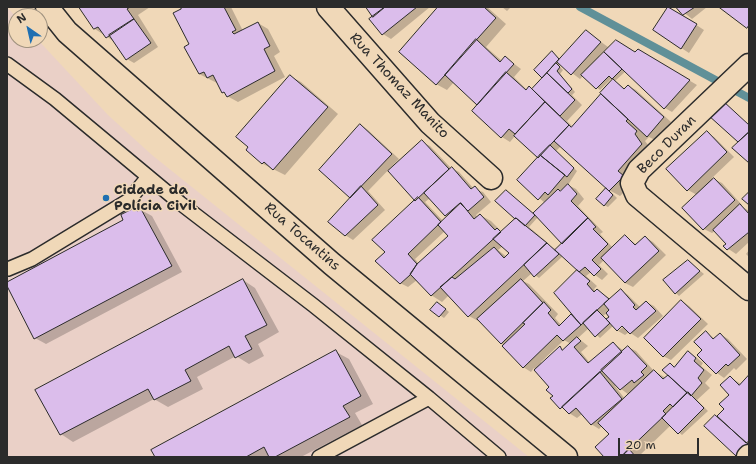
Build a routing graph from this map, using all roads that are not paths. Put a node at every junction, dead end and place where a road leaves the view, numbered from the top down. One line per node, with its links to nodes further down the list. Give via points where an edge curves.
1 (47, 7): 12 (street, Rua Tocantins, via 67,32 332,264)
2 (328, 7): 6 (street, Rua Thomaz Manito, via 430,123)
3 (7, 64): 5 (lane, via 55,99)
4 (749, 65): 8 (street, Beco Duran, via 639,170 632,183 637,194)
5 (148, 177): 7 (lane, via 129,200 32,258); 9 (lane)
6 (491, 178)
7 (7, 269)
8 (749, 289)
9 (429, 398): 10 (lane); 11 (lane)
10 (319, 457)
11 (499, 457)
12 (566, 457)

